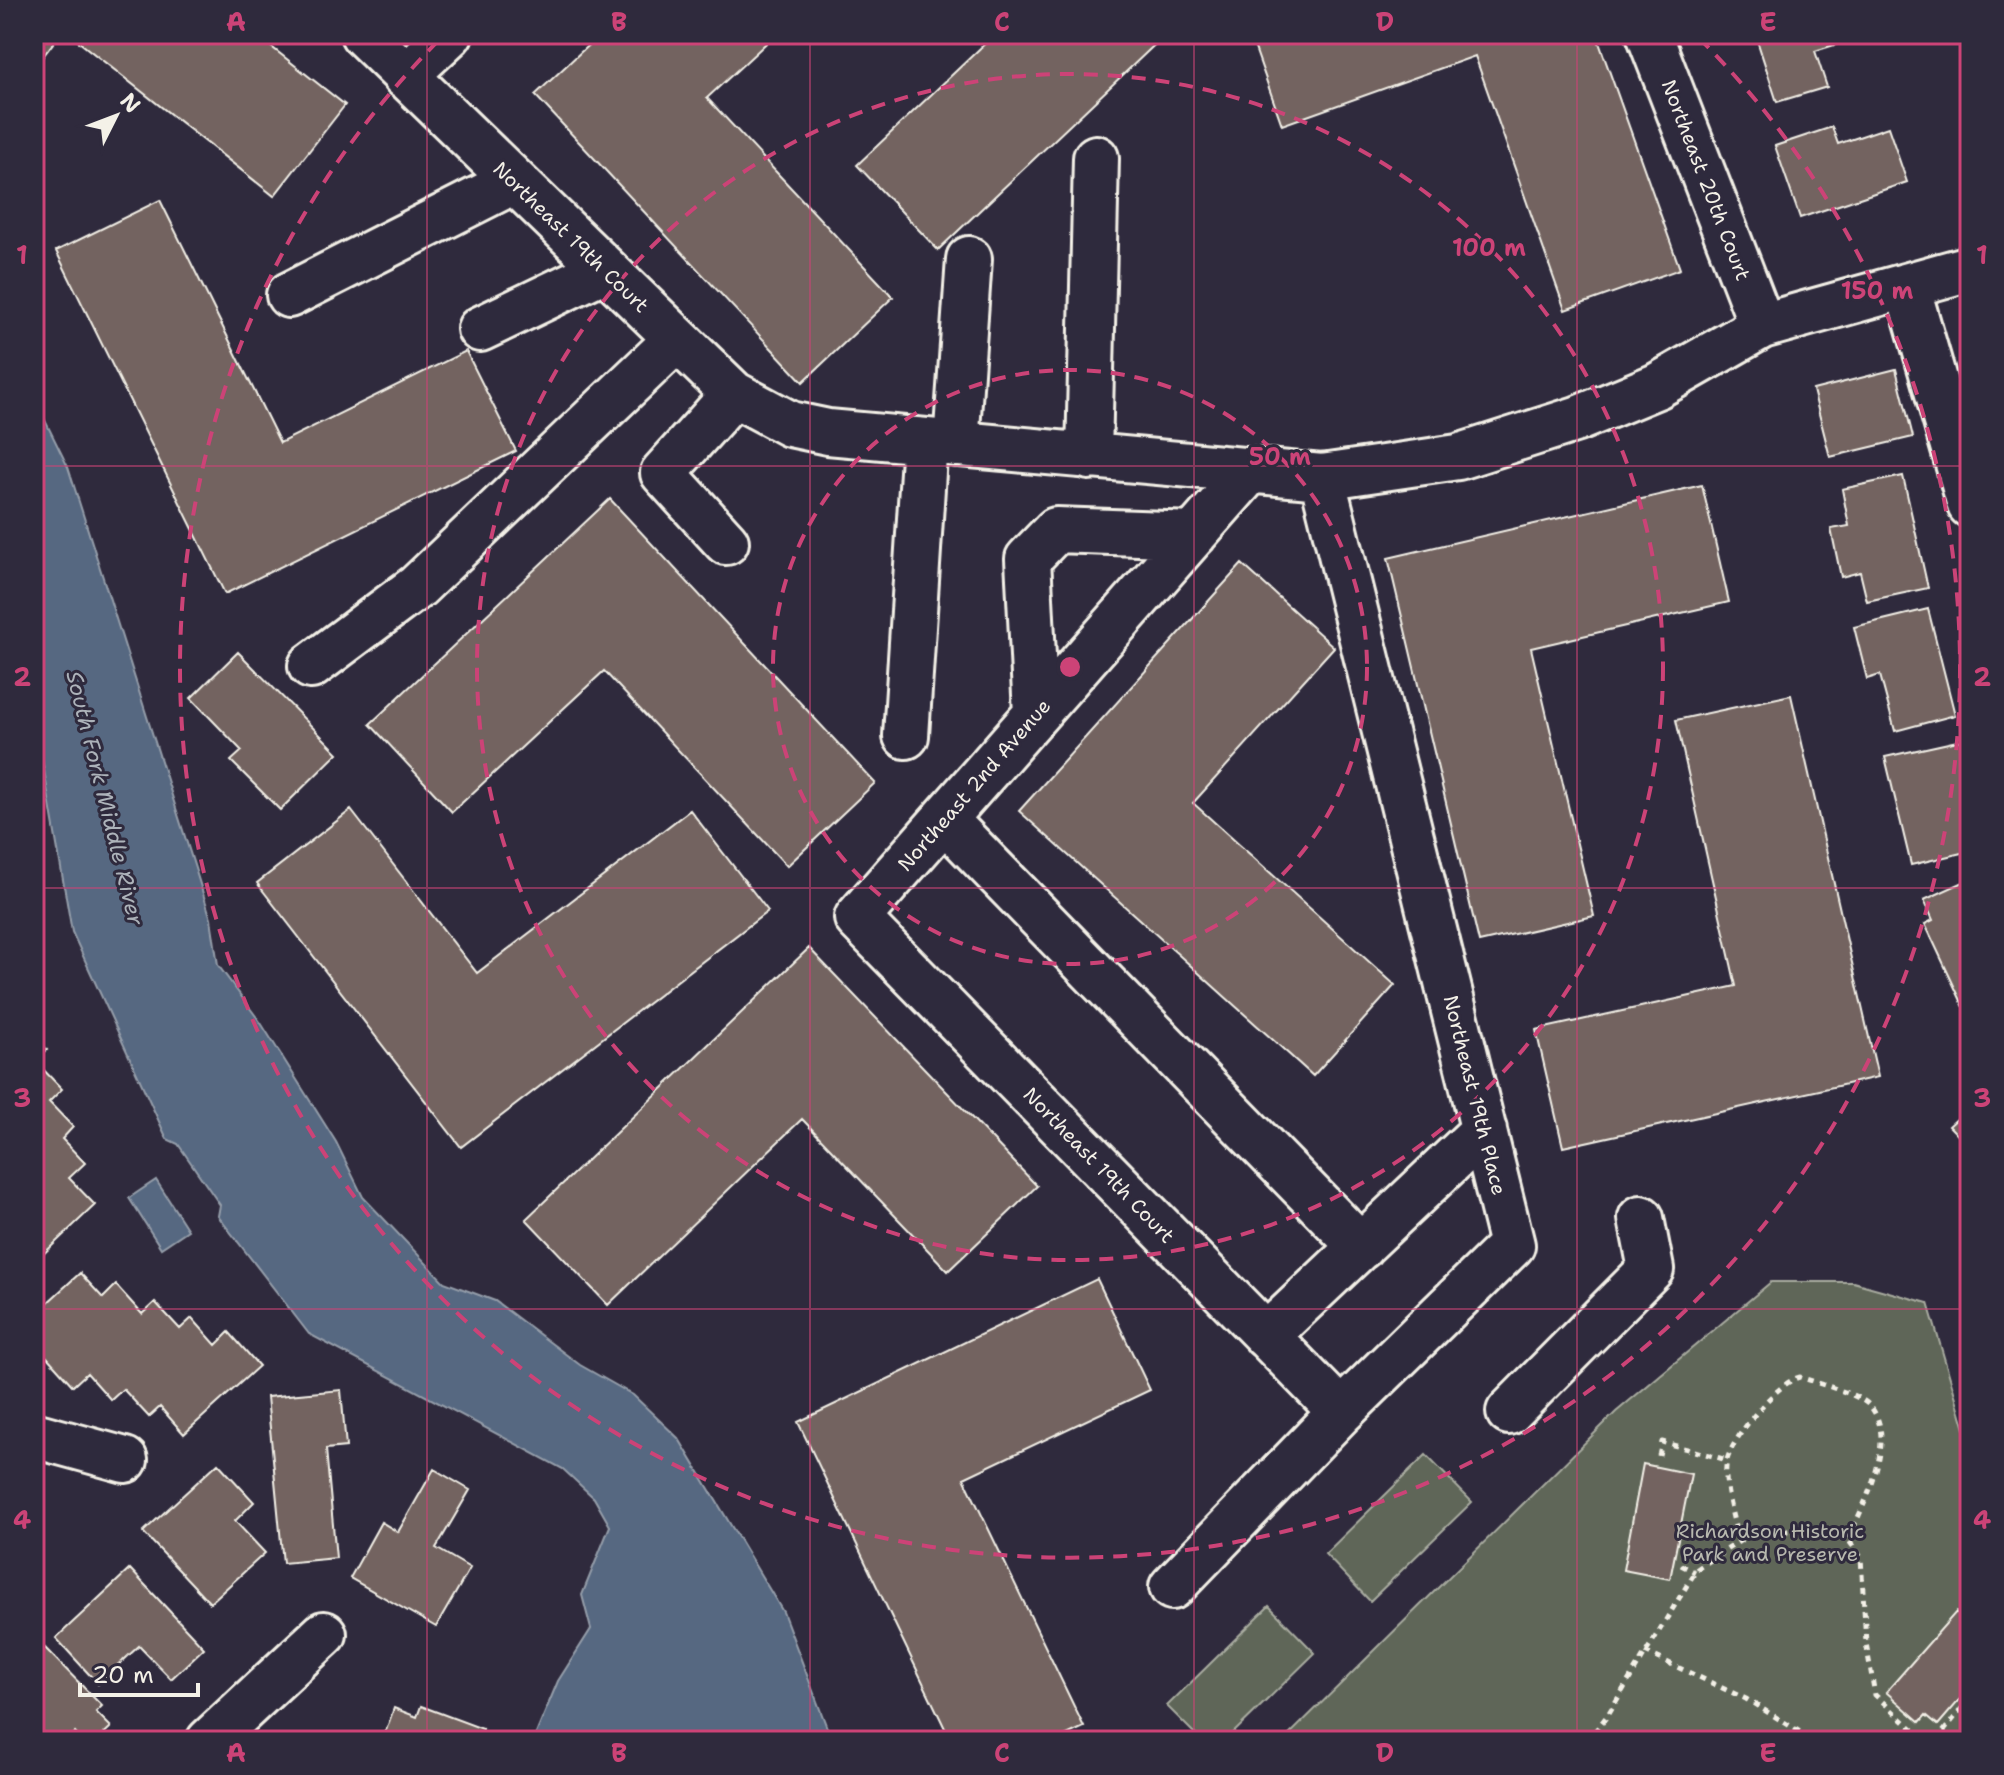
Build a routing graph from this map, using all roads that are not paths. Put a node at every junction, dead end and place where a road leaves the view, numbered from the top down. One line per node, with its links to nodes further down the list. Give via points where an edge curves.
1 (363, 34): 4 (street, Northeast 19th Court)
2 (450, 34): 4 (street)
3 (1649, 34): 12 (street, Northeast 20th Court)
4 (405, 76): 6 (street, Northeast 19th Court)
5 (1096, 158): 17 (street)
6 (514, 181): 9 (street, Northeast 19th Court); 11 (street)
7 (969, 259): 16 (street)
8 (1970, 268): 10 (street)
9 (605, 269): 13 (street); 14 (street, Northeast 19th Court)
10 (1907, 286): 12 (street); 20 (street)
11 (289, 295)
12 (1762, 326): 19 (street, via 1657,386 1577,419 1458,457)
13 (480, 329)
14 (677, 339): 15 (street, Northeast 19th Court); 23 (street, via 418,586)
15 (734, 394): 16 (street, Northeast 19th Court, via 790,424); 22 (street, via 663,473)
16 (941, 443): 17 (street); 25 (street)
17 (1089, 457): 18 (street)
18 (1249, 472): 19 (street); 21 (street, Northeast 2nd Avenue)
19 (1322, 477): 28 (street, Northeast 19th Place)
20 (1970, 505)
21 (1194, 535): 24 (street, Northeast 2nd Avenue); 24 (street, via 1056,530 1028,559)
22 (726, 542)
23 (311, 666)
24 (1036, 714): 26 (street, Northeast 2nd Avenue)
25 (906, 736)
26 (944, 819): 27 (street, Northeast 2nd Avenue); 30 (street)
27 (857, 918): 31 (street, Northeast 19th Court)
28 (1484, 1130): 30 (street); 32 (street, Northeast 19th Place, via 1512,1245)
29 (1641, 1218): 33 (street, via 1651,1269)
30 (1361, 1247): 31 (street)
31 (1266, 1336): 32 (street, Northeast 19th Court)
32 (1341, 1412): 36 (street, Northeast 19th Place)
33 (1509, 1412)
34 (34, 1435): 35 (street)
35 (125, 1460)
36 (1172, 1587)
37 (324, 1634): 38 (street)
38 (209, 1741)

